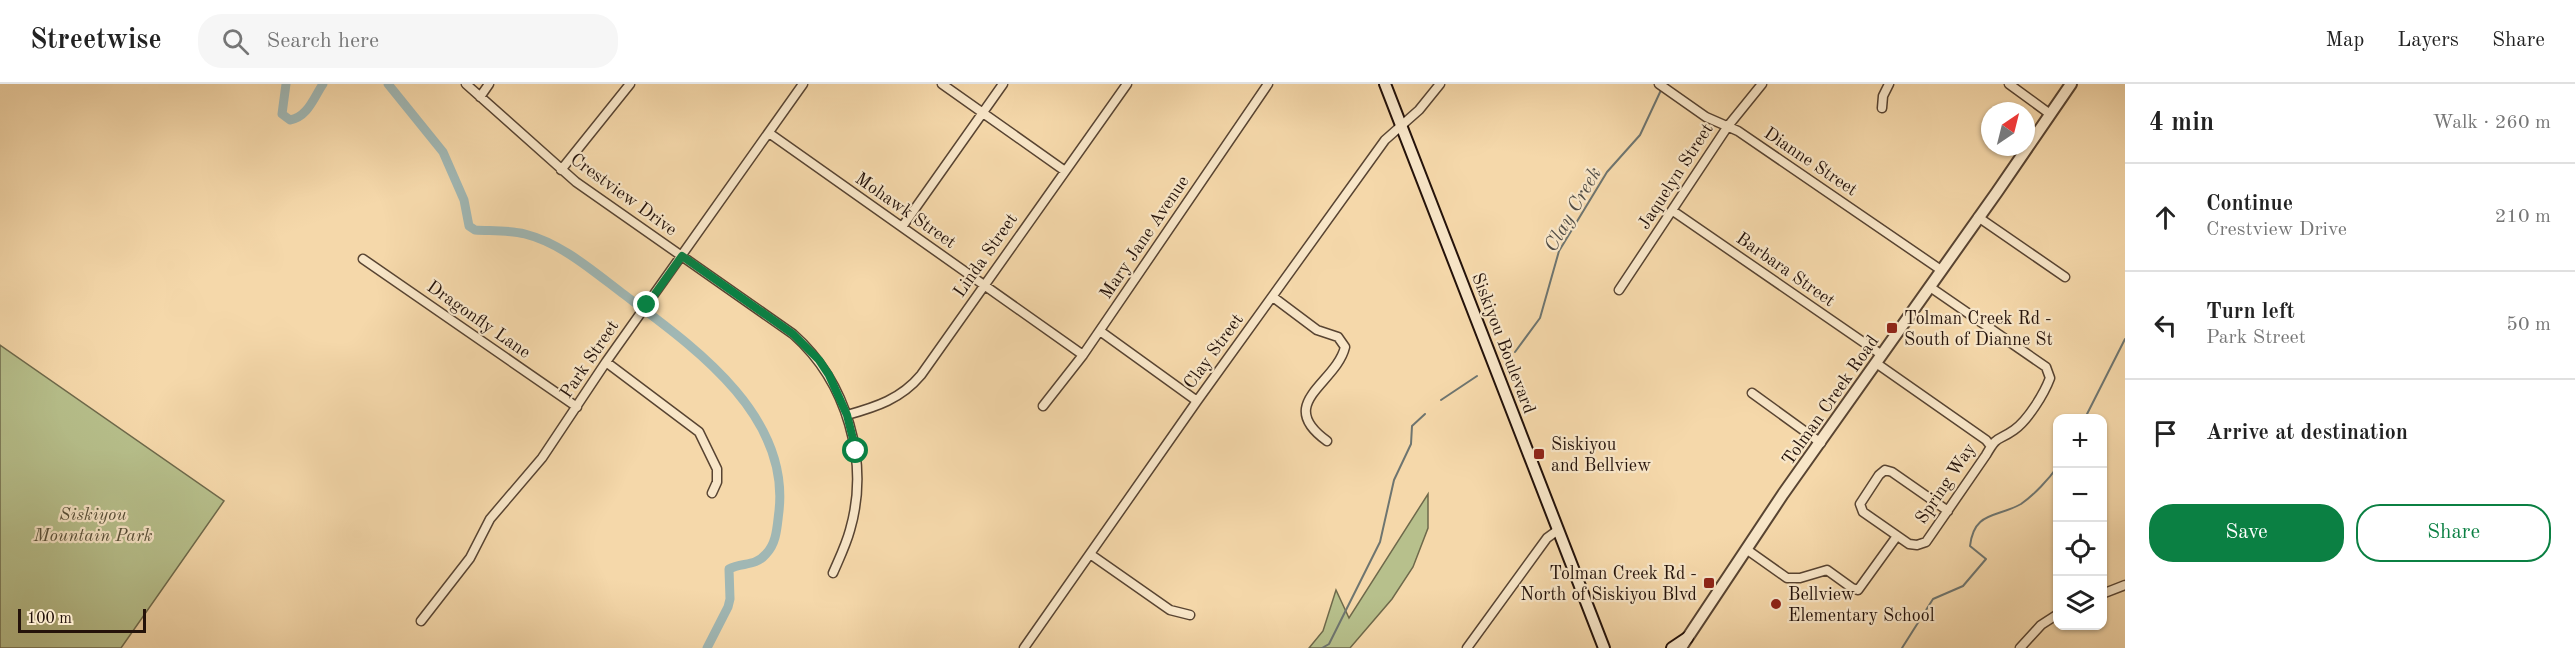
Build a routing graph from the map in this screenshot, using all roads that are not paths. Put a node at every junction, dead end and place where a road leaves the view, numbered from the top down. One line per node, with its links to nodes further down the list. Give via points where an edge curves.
1 (466, 84): 16 (street, Crestview Drive)
2 (489, 84): 16 (street)
3 (630, 84): 23 (street)
4 (803, 84): 22 (street, Park Street)
5 (942, 84): 18 (street)
6 (1003, 84): 18 (street)
7 (1127, 84): 24 (street, Linda Street)
8 (1268, 84): 36 (street, Mary Jane Avenue)
9 (1385, 84): 20 (street, Siskiyou Boulevard)
10 (1440, 84): 20 (street, Clay Street)
11 (1659, 84): 21 (street, Dianne Street, via 1706,117)
12 (1762, 84): 21 (street, Jaquelyn Street)
13 (1889, 84): 17 (street)
14 (2009, 84): 19 (street)
15 (2071, 84): 19 (street, Tolman Creek Road)
16 (480, 97): 23 (street, Crestview Drive)
17 (1882, 108)
18 (982, 112): 24 (street); 27 (street)
19 (2050, 114): 26 (street, Tolman Creek Road)
20 (1401, 126): 35 (street, Clay Street, via 1385,140); 50 (street, Siskiyou Boulevard)
21 (1728, 126): 25 (street, Jaquelyn Street); 30 (street, Dianne Street)
22 (769, 133): 27 (street, Mohawk Street); 28 (street, Park Street)
23 (561, 170): 28 (street, Crestview Drive)
24 (1065, 171): 32 (street, Linda Street)
25 (1672, 211): 34 (street, Jaquelyn Street); 38 (street, Barbara Street)
26 (1978, 217): 30 (street, Tolman Creek Road); 31 (street)
27 (902, 227): 32 (street, Mohawk Street)
28 (682, 256): 39 (street, Park Street); 44 (street, Crestview Drive, via 804,344 829,375)
29 (363, 259): 43 (street, Dragonfly Lane)
30 (1941, 270): 33 (street, Tolman Creek Road)
31 (2065, 277)
32 (984, 286): 37 (street, Mohawk Street); 44 (street, Linda Street, via 912,386 887,402)
33 (1930, 287): 38 (street, Tolman Creek Road); 47 (street, via 2049,371 2048,384 2024,418)
34 (1619, 290)
35 (1273, 297): 41 (street, Clay Street); 45 (street, via 1317,330 1338,337 1345,347 1306,406 1309,423)
36 (1100, 331): 37 (street, Mary Jane Avenue); 41 (street)
37 (1083, 355): 42 (street, Mary Jane Avenue)
38 (1879, 359): 46 (street, Tolman Creek Road); 47 (street, Barbara Street)
39 (606, 362): 43 (street, Park Street); 48 (street, via 699,432 717,469)
40 (1752, 393): 46 (street)
41 (1197, 401): 53 (street, Clay Street)
42 (1043, 406)
43 (577, 407): 59 (street, Park Street, via 542,458 490,519 470,558)
44 (847, 415): 54 (street, Crestview Drive, via 856,451 857,490 850,531)
45 (1327, 441)
46 (1821, 443): 52 (street, Tolman Creek Road)
47 (1990, 446): 49 (street, Spring Way)
48 (712, 493)
49 (1948, 511): 51 (street, Spring Way, via 1923,544 1912,545); 51 (street, Spring Way, via 1889,470 1882,472 1860,504 1861,510)
50 (1558, 530): 62 (street, via 1547,538); 63 (street, Siskiyou Boulevard)
51 (1897, 536): 52 (street, via 1858,590 1827,570 1786,578)
52 (1746, 549): 60 (street, Tolman Creek Road)
53 (1090, 554): 57 (street, via 1170,610); 61 (street, Clay Street)
54 (833, 573)
55 (2125, 585): 56 (street)
56 (2107, 592)
57 (1190, 615)
58 (2053, 617): 66 (street)
59 (421, 621)
60 (1687, 638): 64 (street); 65 (street, Tolman Creek Road)
61 (1023, 648)
62 (1467, 648)
63 (1604, 648)
64 (1672, 648)
65 (1680, 648)
66 (2020, 648)

